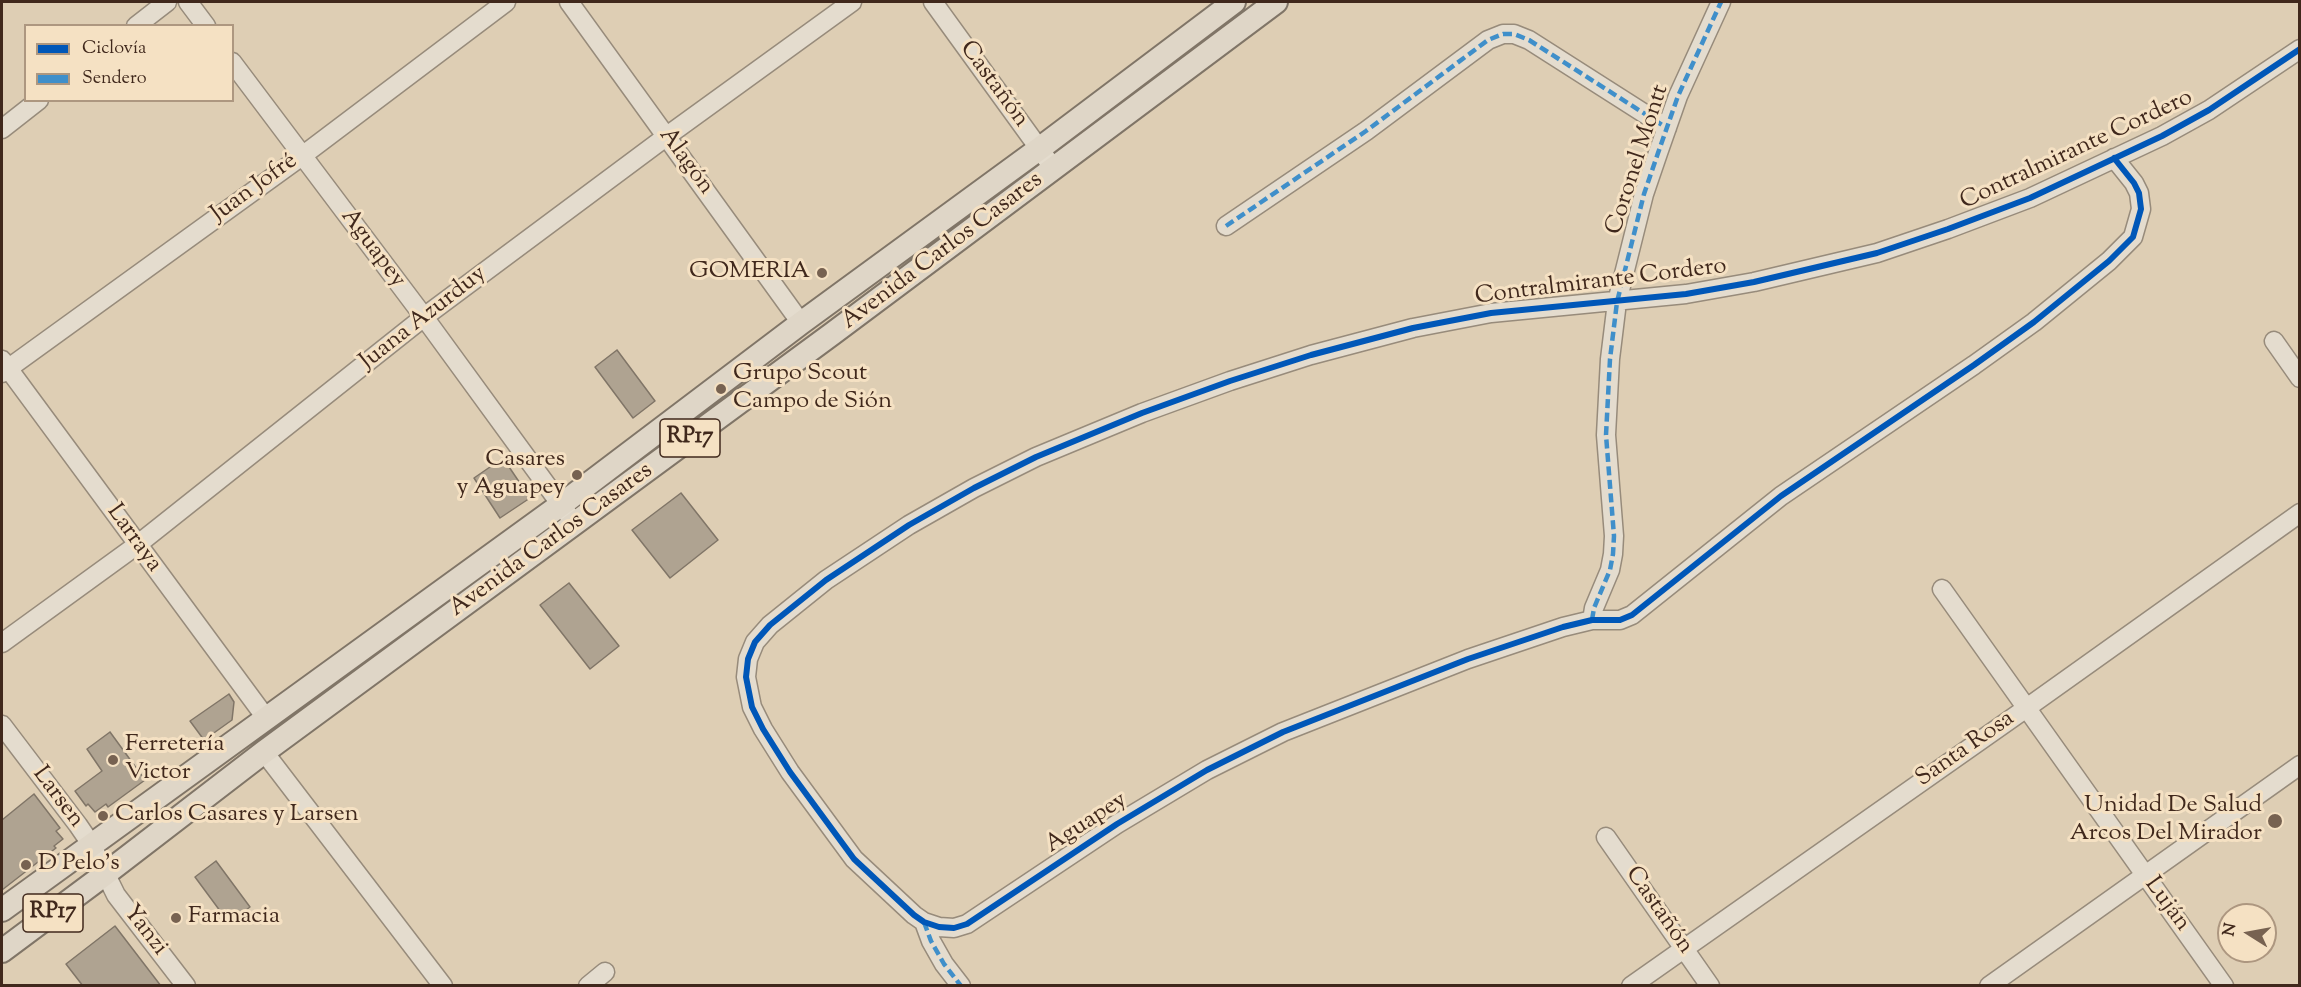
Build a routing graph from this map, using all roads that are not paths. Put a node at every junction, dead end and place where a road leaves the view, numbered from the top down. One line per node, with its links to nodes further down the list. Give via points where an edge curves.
1 (167, 2): 10 (street)
2 (188, 2): 11 (street)
3 (506, 2): 19 (street, Juan Jofré)
4 (569, 2): 17 (street, Alagón)
5 (852, 2): 17 (street, Juana Azurduy)
6 (933, 2): 18 (street, Castañón)
7 (1234, 2): 18 (main road, Avenida Carlos Casares / RP17)
8 (1276, 2): 21 (main road, Avenida Carlos Casares / RP17)
9 (1721, 2): 15 (street, Coronel Montt)
10 (139, 24)
11 (204, 24)
12 (2300, 49): 20 (street, Contralmirante Cordero, via 2209,110)
13 (234, 65): 19 (street, Aguapey)
14 (36, 102): 16 (street)
15 (1666, 128): 22 (street, via 1528,40 1503,34 1488,40 1366,131); 23 (street, Coronel Montt, via 1644,194)
16 (2, 129)
17 (667, 136): 24 (street, Juana Azurduy); 25 (street, Alagón)
18 (1039, 149): 21 (street, Castañón); 25 (main road, Avenida Carlos Casares / RP17)
19 (302, 156): 24 (street, Aguapey); 27 (street, Juan Jofré)
20 (2115, 158): 23 (street, Contralmirante Cordero, via 2030,198 1877,253 1754,282); 34 (street, Aguapey, via 2134,183 2142,209 2133,237 2109,261 1974,365 1781,496 1632,615 1620,620)
21 (1054, 169): 31 (main road, Avenida Carlos Casares / RP17)
22 (1226, 226)
23 (1617, 302): 34 (street, Coronel Montt, via 1606,435 1614,545 1610,570); 46 (street, Contralmirante Cordero, via 1491,313 1413,328 1311,355 1142,413 1036,457 909,525 826,580 770,625 755,642 746,677 750,700 763,729 854,859)
24 (424, 317): 29 (street, Aguapey); 32 (street, Juana Azurduy)
25 (801, 323): 29 (main road, Avenida Carlos Casares / RP17)
26 (2274, 341): 28 (street)
27 (4, 367): 32 (street, Larraya)
28 (2300, 378)
29 (562, 504): 31 (street, Aguapey); 37 (main road, Avenida Carlos Casares / RP17)
30 (2300, 513): 36 (street, Santa Rosa)
31 (574, 524): 39 (main road, Avenida Carlos Casares / RP17)
32 (137, 545): 35 (street, Juana Azurduy); 37 (street, Larraya)
33 (1942, 589): 36 (street, Luján)
34 (1592, 620): 46 (street, Aguapey, via 1468,659 1283,732 1207,770 1117,824 967,924 954,928)
35 (2, 643)
36 (2028, 708): 44 (street, Luján); 47 (street, Santa Rosa)
37 (266, 718): 42 (main road, Avenida Carlos Casares / RP17)
38 (2, 725): 42 (street, Larsen)
39 (264, 752): 43 (main road, Avenida Carlos Casares / RP17); 51 (street)
40 (2300, 765): 44 (street)
41 (1606, 837): 47 (street, Castañón)
42 (91, 844): 43 (street, Larsen); 45 (main road, Avenida Carlos Casares / RP17)
43 (104, 875): 48 (main road, Avenida Carlos Casares / RP17); 50 (street, Yanzi)
44 (2144, 876): 56 (street); 57 (street, Luján)
45 (2, 910)
46 (924, 922): 53 (street, via 944,964)
47 (1683, 948): 54 (street, Santa Rosa); 55 (street, Castañón)
48 (2, 951)
49 (605, 972): 52 (street)
50 (186, 986)
51 (443, 986)
52 (588, 986)
53 (961, 986)
54 (1631, 986)
55 (1710, 986)
56 (1989, 986)
57 (2223, 986)

